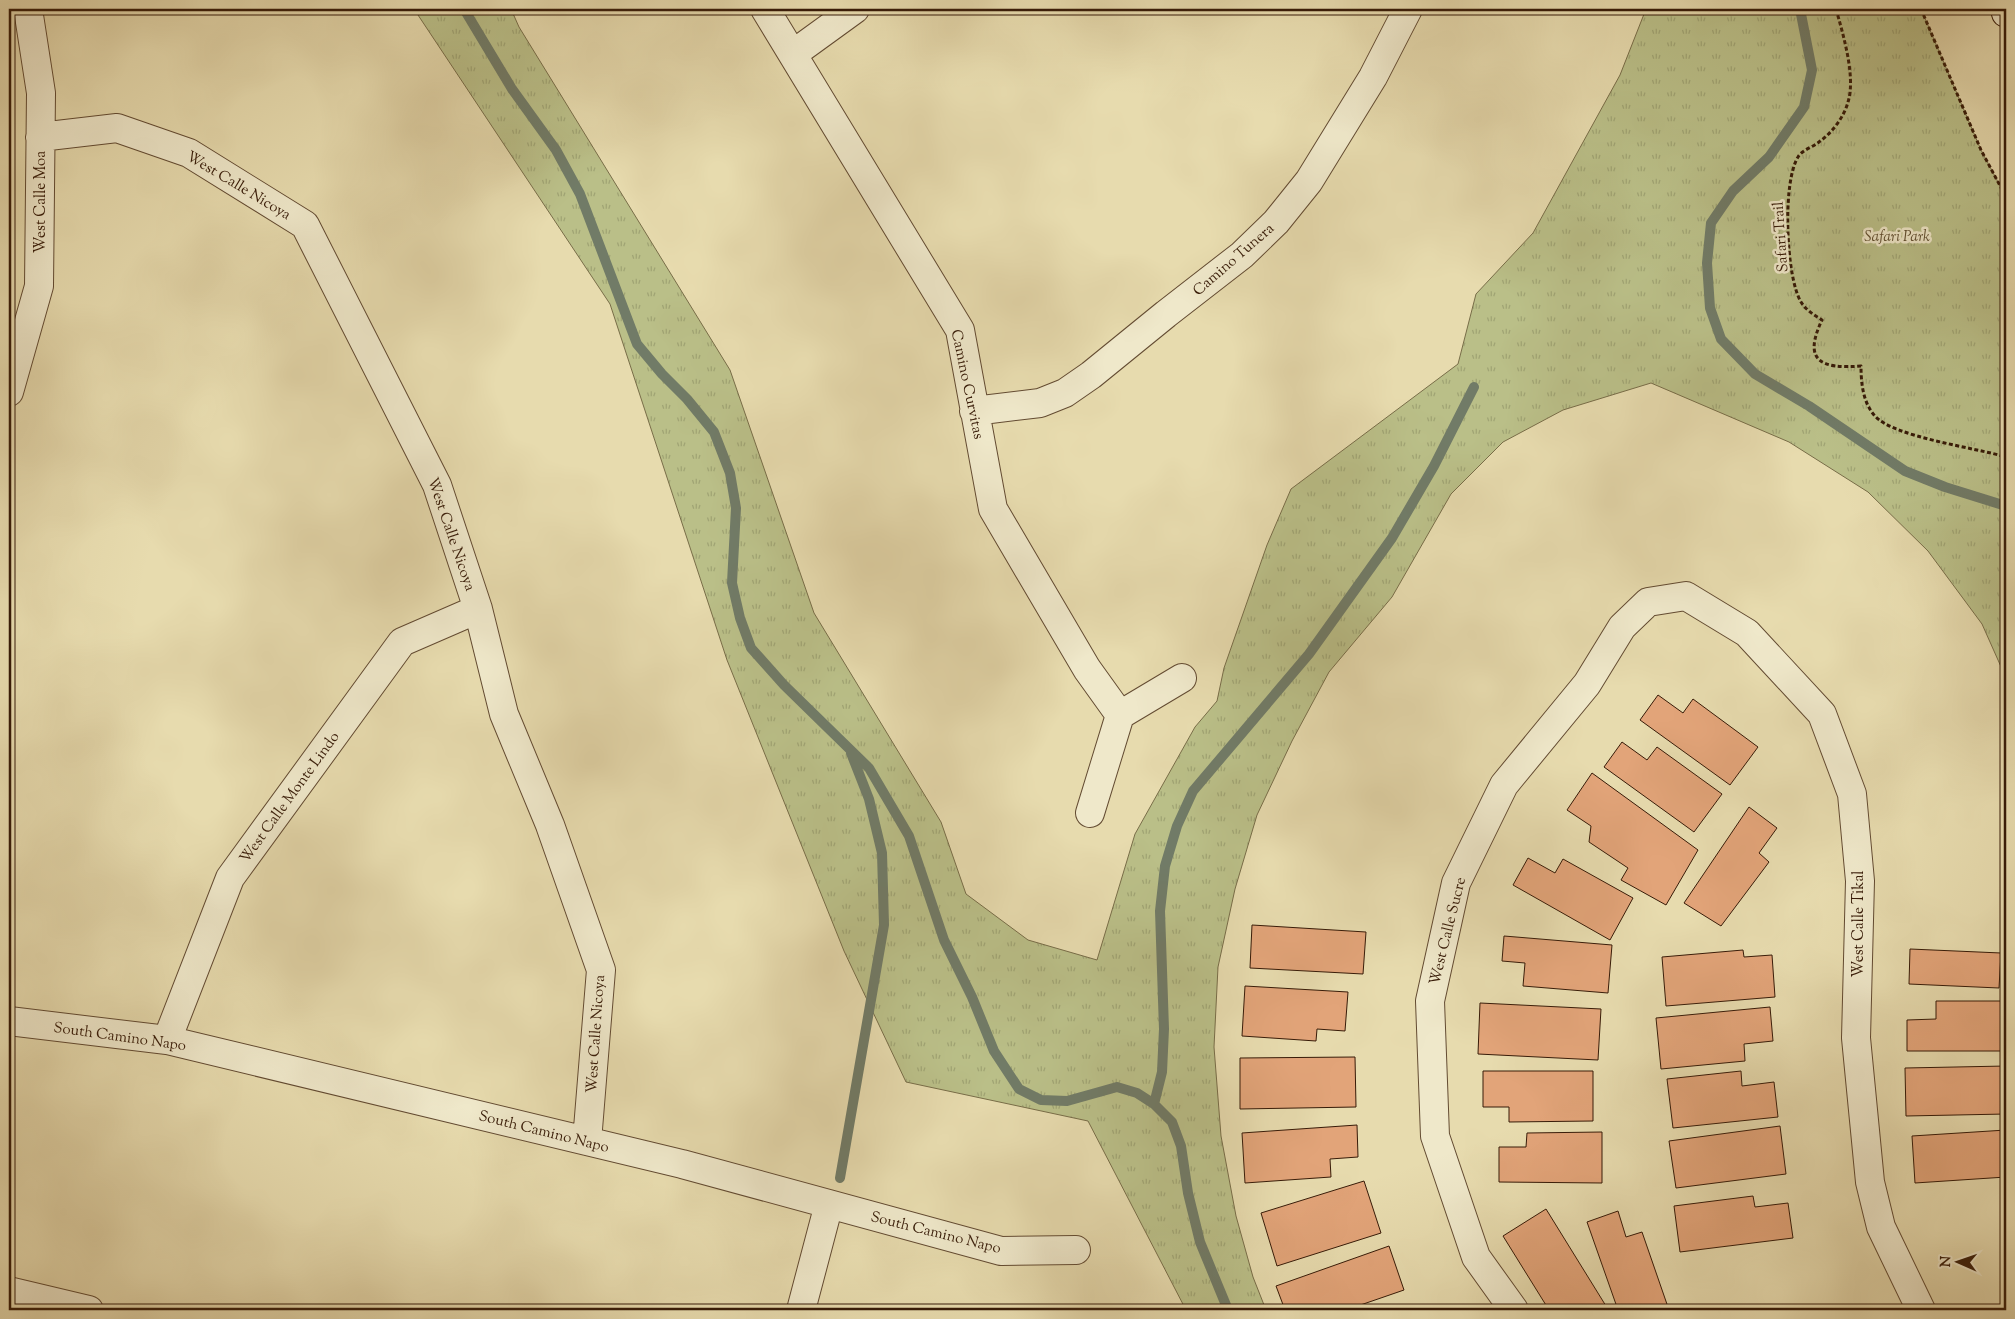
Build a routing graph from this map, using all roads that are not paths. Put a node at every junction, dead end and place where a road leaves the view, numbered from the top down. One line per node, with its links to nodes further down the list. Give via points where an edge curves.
1 (28, 9): 8 (street, West Calle Moa, via 41,93)
2 (765, 9): 7 (street, Camino Curvitas)
3 (856, 9): 7 (street)
4 (1408, 9): 10 (street, Camino Tunera, via 1373,77 1309,181 1276,222 1242,255 1065,393 1040,403)
5 (2005, 9): 6 (street)
6 (2006, 13)
7 (793, 54): 10 (street, Camino Curvitas, via 960,330)
8 (40, 137): 9 (street, West Calle Moa, via 40,286); 12 (street, West Calle Nicoya, via 117,128 189,153 305,225 437,484)
9 (9, 392)
10 (974, 411): 14 (street, Camino Curvitas, via 992,509 1087,669)
11 (1686, 596): 24 (street, West Calle Sucre, via 1648,602 1622,627 1587,684 1504,785 1456,883 1430,1001 1435,1136 1476,1257); 25 (street, West Calle Tikal, via 1747,633 1822,714 1852,794 1860,881 1856,1038 1870,1182 1882,1227)
12 (478, 609): 17 (street, West Calle Monte Lindo, via 402,642 230,878); 18 (street, West Calle Nicoya, via 504,714 550,825 601,970)
13 (1182, 678): 14 (street)
14 (1120, 715): 15 (street)
15 (1090, 813)
16 (9, 1021): 17 (street, South Camino Napo)
17 (168, 1040): 18 (street, South Camino Napo)
18 (586, 1141): 19 (street, South Camino Napo)
19 (829, 1204): 20 (street, South Camino Napo, via 1001,1251); 23 (street)
20 (1076, 1250)
21 (9, 1290): 22 (street)
22 (89, 1310)
23 (801, 1310)
24 (1514, 1310)
25 (1921, 1310)

